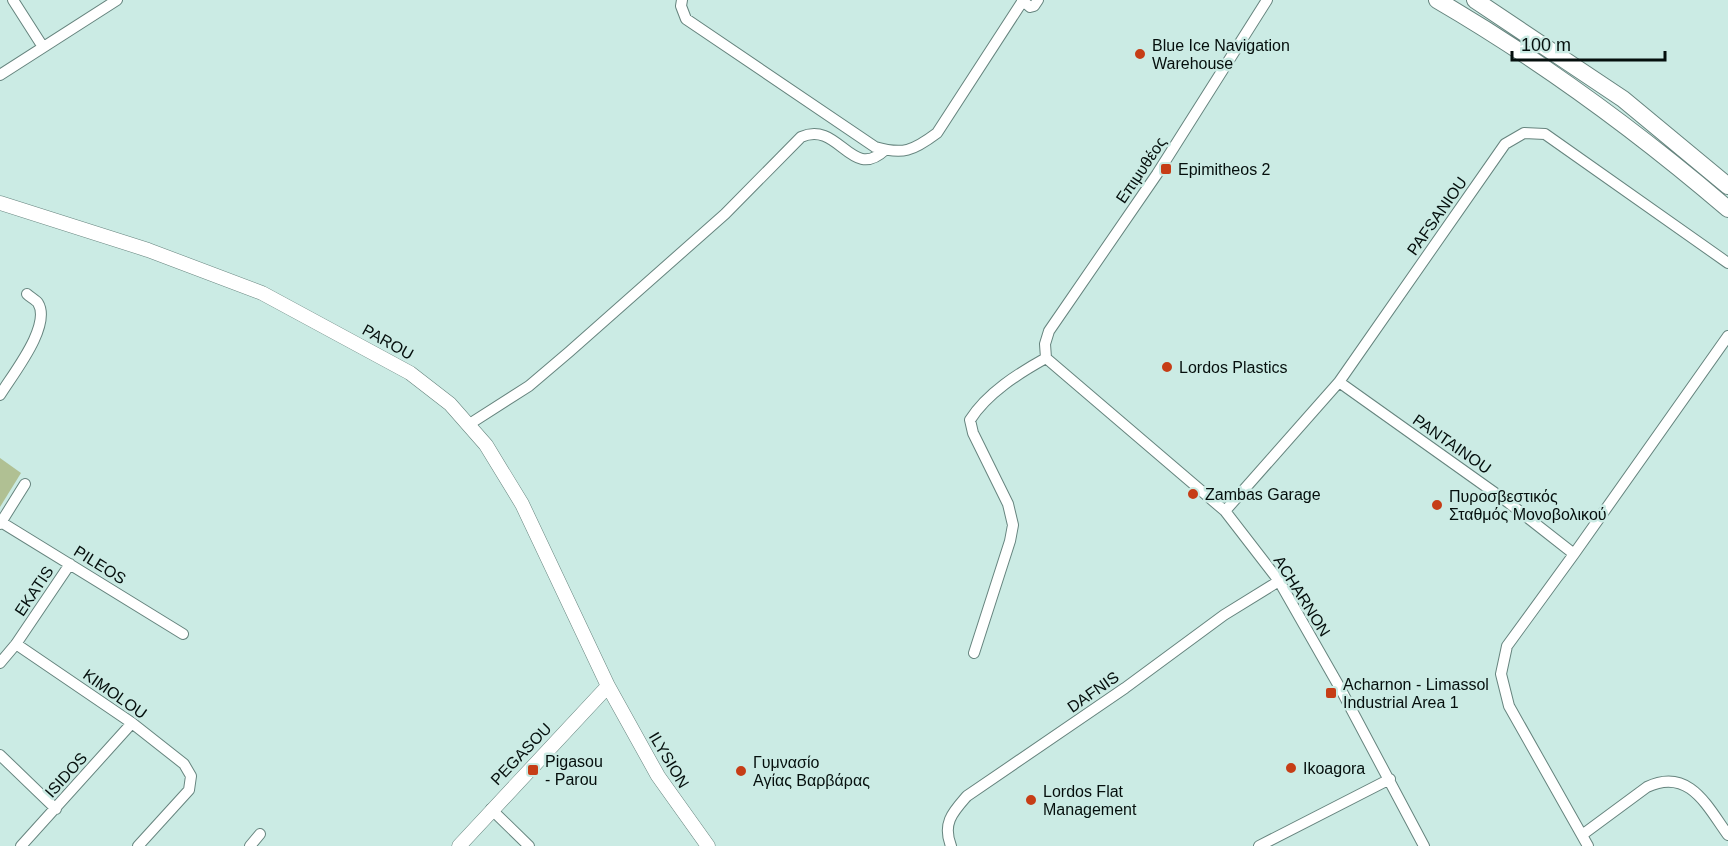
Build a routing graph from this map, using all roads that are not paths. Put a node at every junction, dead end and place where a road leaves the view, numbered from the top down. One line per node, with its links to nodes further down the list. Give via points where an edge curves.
1 (13, 0): 9 (street)
2 (117, 0): 9 (street)
3 (682, 0): 11 (street, via 687,19 874,147)
4 (1038, 0): 8 (street, via 1030,7)
5 (1267, 0): 18 (street, Επιμυθέος, via 1157,174 1049,331)
6 (1437, 0): 14 (main road, via 1572,88 1677,165)
7 (1475, 0): 12 (main road, via 1623,99)
8 (1022, 1): 11 (street, via 937,134 919,147 895,153)
9 (43, 47): 10 (street)
10 (0, 75)
11 (885, 150): 21 (street, via 869,159 857,158 823,134 812,132 801,137 725,214 569,352 529,386)
12 (1728, 186)
13 (0, 203): 21 (street, PAROU, via 148,250 262,293 410,373 450,404)
14 (1728, 209)
15 (1728, 263): 19 (street, PAFSANIOU, via 1545,134 1524,132 1505,144)
16 (27, 294): 20 (street, via 38,302 42,318 38,334)
17 (1728, 336): 25 (street)
18 (1046, 358): 23 (street, ACHARNON); 30 (street, via 982,403 970,420 1008,504 1013,525)
19 (1339, 382): 23 (street, PAFSANIOU); 25 (street, PANTAINOU)
20 (0, 395)
21 (468, 425): 32 (street, PAROU, via 486,445 522,504)
22 (25, 484): 24 (street)
23 (1225, 511): 27 (street, ACHARNON)
24 (0, 523): 26 (street, PILEOS)
25 (1574, 554): 39 (street, via 1506,646 1502,674 1509,706)
26 (70, 564): 28 (street, PILEOS); 29 (street, EKATIS)
27 (1279, 581): 35 (street, ACHARNON); 41 (street, DAFNIS, via 1224,615 967,796 951,814)
28 (183, 634)
29 (16, 644): 31 (street, EKATIS); 33 (street, KIMOLOU)
30 (974, 653)
31 (0, 663)
32 (608, 686): 37 (street, PEGASOU); 47 (street, ILYSION, via 658,776)
33 (132, 723): 36 (street, ISIDOS); 43 (street, KIMOLOU, via 184,764 191,776 189,790)
34 (0, 755): 36 (street)
35 (1390, 779): 48 (street); 49 (street, ACHARNON)
36 (56, 808): 42 (street, ISIDOS)
37 (491, 809): 45 (street, PEGASOU); 46 (street)
38 (260, 834): 44 (street)
39 (1582, 835): 40 (street, via 1659,781 1689,786); 50 (street)
40 (1728, 835)
41 (950, 844)
42 (21, 846)
43 (138, 846)
44 (250, 846)
45 (459, 846)
46 (529, 846)
47 (708, 846)
48 (1259, 846)
49 (1424, 846)
50 (1588, 846)

